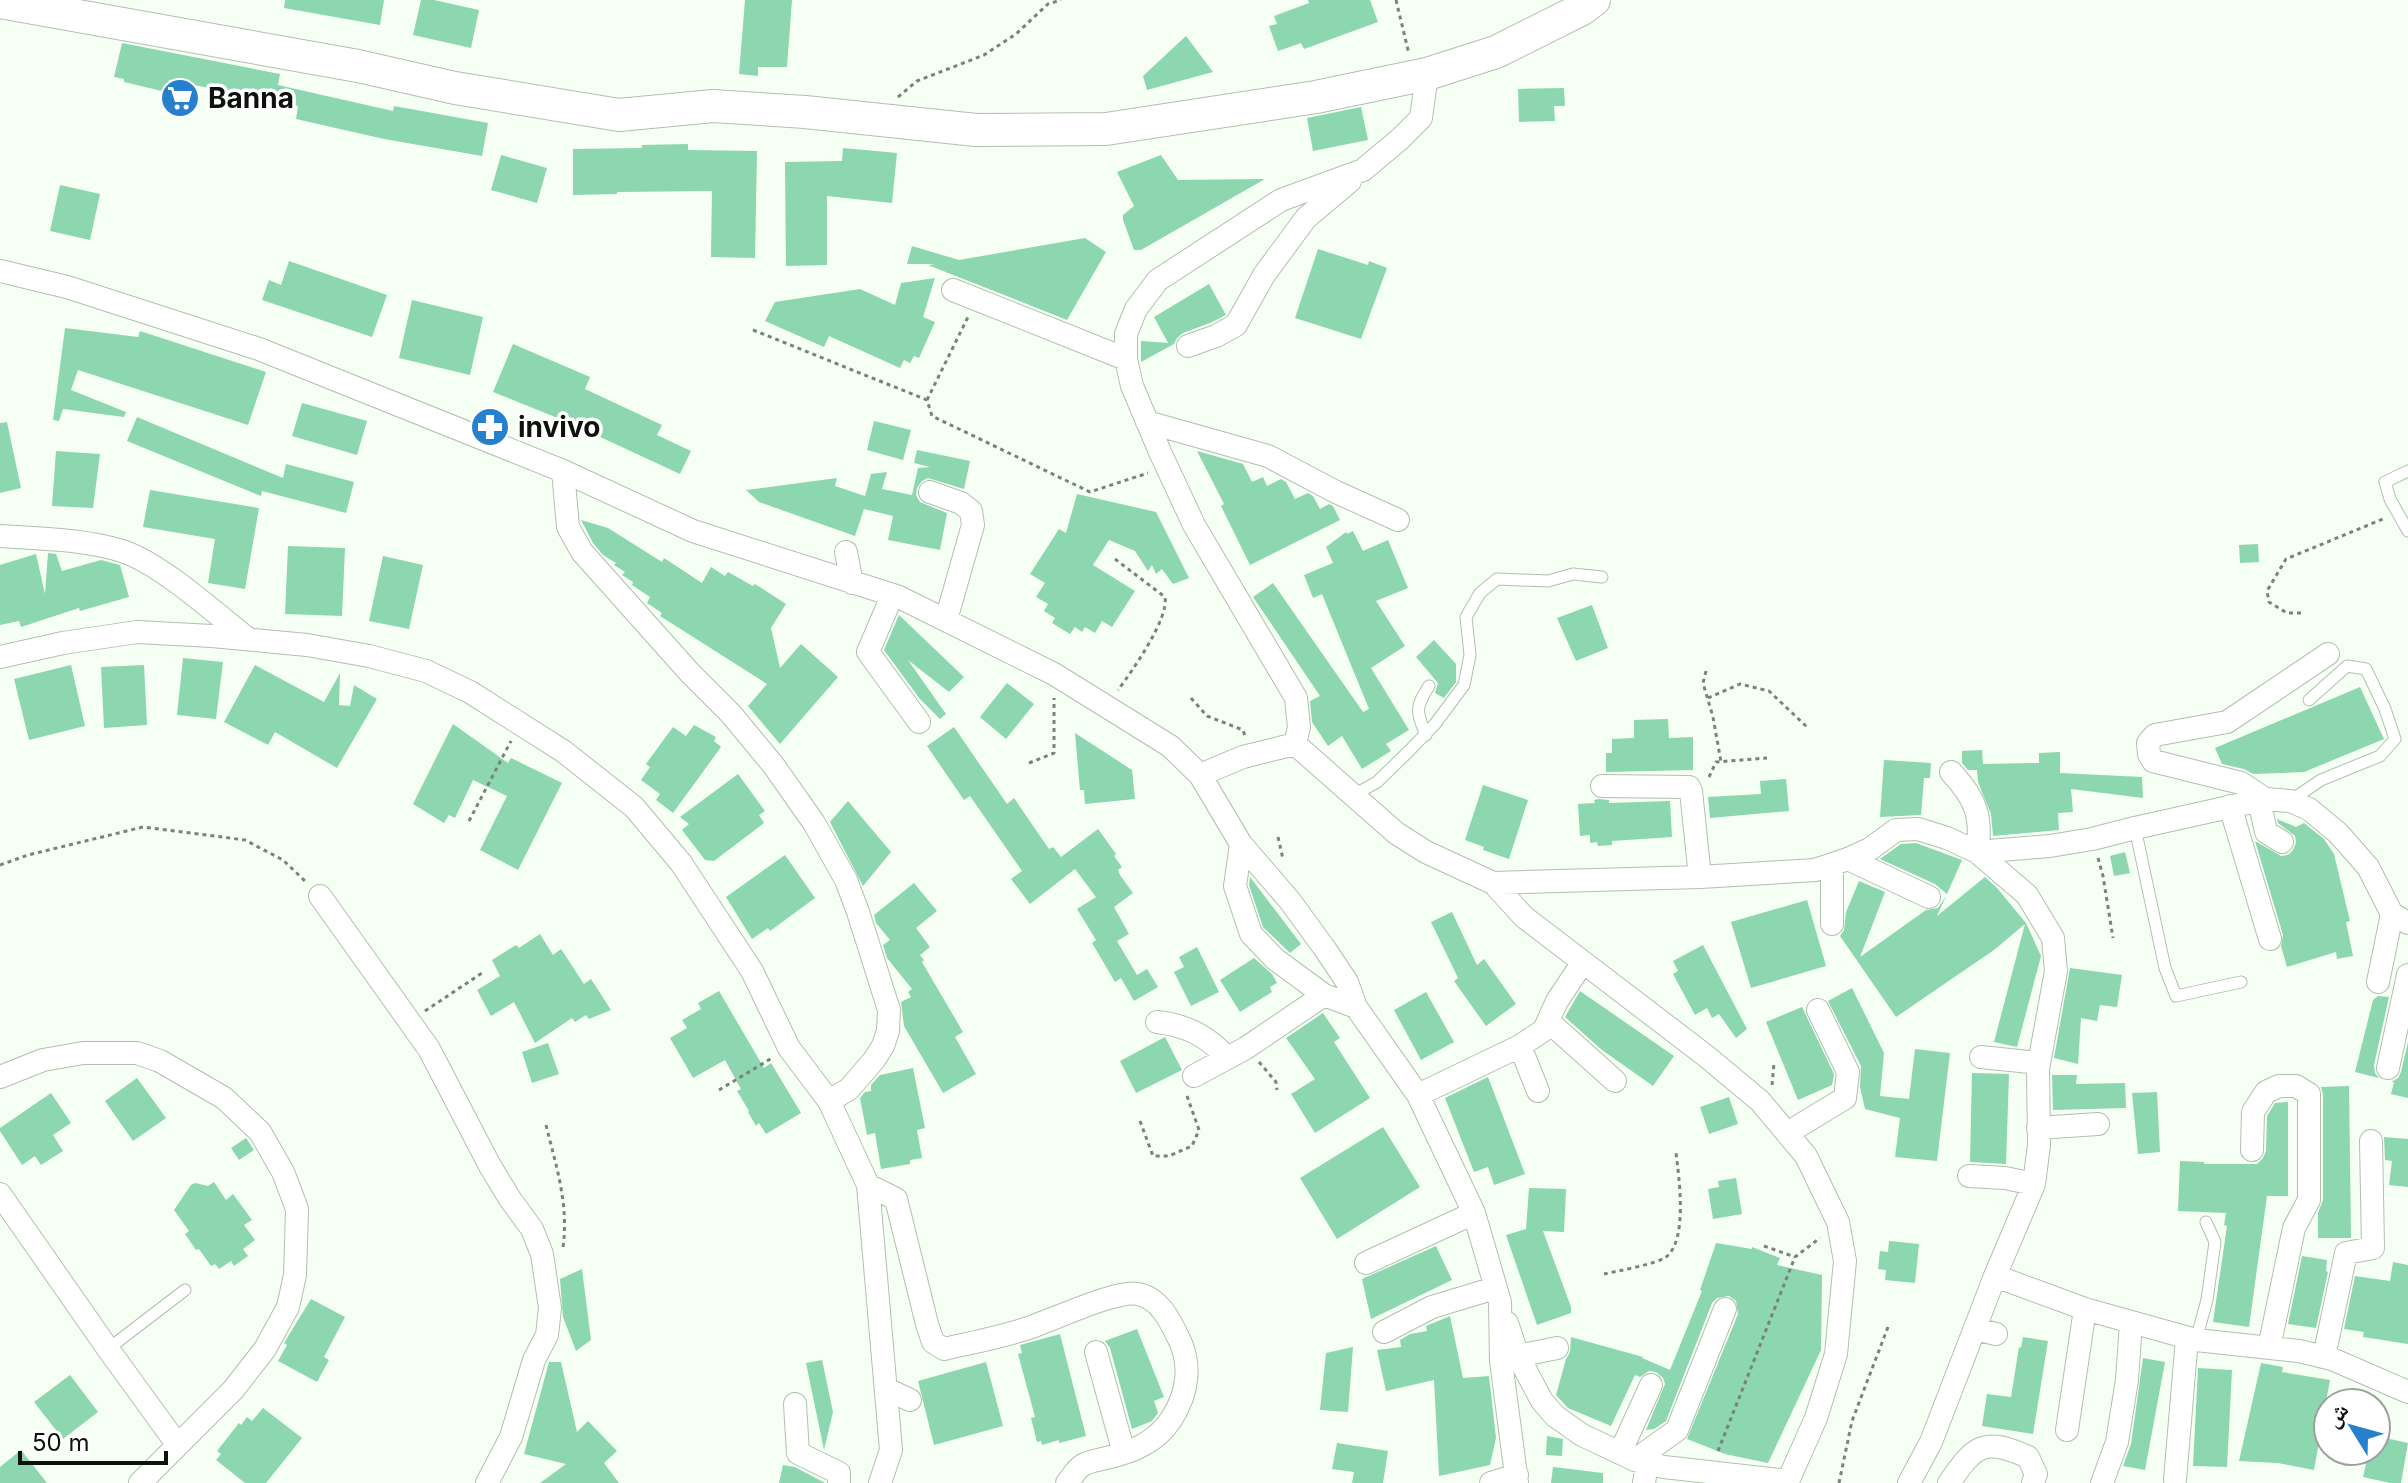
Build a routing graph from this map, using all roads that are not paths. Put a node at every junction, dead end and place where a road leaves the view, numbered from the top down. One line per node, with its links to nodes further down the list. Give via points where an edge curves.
1 (1594, 0): 4 (main road, via 1496,52)
2 (0, 2): 3 (main road)
3 (47, 4): 4 (main road, via 455,88 619,115 713,106 976,130 1106,129)
4 (1420, 76): 5 (street, via 1421,118)
5 (1363, 170): 8 (street, via 1306,218 1236,325); 9 (street, via 1281,200 1158,280 1136,309 1126,334)
6 (0, 271): 11 (street, via 67,287 259,349)
7 (953, 290): 9 (street)
8 (1188, 346)
9 (1126, 359): 10 (street)
10 (1147, 422): 14 (street, via 1268,456); 29 (street, via 1194,525 1296,698)
11 (563, 471): 19 (street, via 693,531); 70 (street, via 568,527 582,552 774,766 846,880 889,1010 888,1031 874,1060 849,1089)
12 (2408, 471): 15 (lane, via 2385,482)
13 (930, 492): 21 (street, via 961,503 971,511 973,525)
14 (1398, 520)
15 (2408, 531)
16 (0, 536): 22 (street, via 72,541 143,560)
17 (846, 552): 19 (street)
18 (1602, 577): 28 (lane, via 1497,579 1480,593 1466,617 1470,655 1464,685)
19 (852, 583): 20 (street)
20 (892, 596): 21 (street); 27 (street, via 868,652)
21 (946, 620): 31 (street, via 1054,674 1170,746)
22 (249, 639): 24 (street, via 137,632); 70 (street, via 369,656 426,671 470,692 563,751 634,807 681,863 752,971 789,1048)
23 (2328, 654): 34 (street, via 2227,722 2155,735 2148,743 2153,761 2241,783)
24 (0, 657)
25 (1429, 686): 28 (lane, via 1417,713)
26 (2309, 700): 35 (lane, via 2347,666 2366,669 2395,739 2380,756 2321,780)
27 (919, 722)
28 (1426, 735): 33 (lane, via 1377,782)
29 (1295, 744): 31 (street); 33 (street)
30 (1951, 772): 40 (street, via 1974,805 1981,829)
31 (1200, 775): 39 (street)
32 (1602, 786): 42 (street, via 1689,787)
33 (1354, 795): 43 (street, via 1426,852)
34 (2262, 800): 35 (street); 36 (street); 38 (street, via 2266,832)
35 (2290, 801): 46 (street, via 2338,833 2368,867)
36 (2230, 806): 37 (street); 48 (street)
37 (2135, 828): 40 (street, via 2050,846); 53 (lane, via 2165,968 2176,996)
38 (2282, 842)
39 (1241, 844): 55 (street, via 1235,886 1251,934); 56 (street, via 1325,949)
40 (1977, 852): 41 (street, via 1918,829 1896,830); 63 (street, via 2027,895 2053,938 2056,971)
41 (1840, 862): 42 (street, via 1815,870); 45 (street); 47 (street)
42 (1700, 877): 43 (street)
43 (1493, 883): 50 (street, via 1524,917)
44 (320, 896): 110 (street, via 429,1049 542,1254 550,1308 547,1335 511,1437)
45 (1929, 897)
46 (2400, 918): 49 (street)
47 (1832, 924)
48 (2270, 939)
49 (2386, 942): 51 (street); 54 (street)
50 (1583, 962): 58 (street); 73 (street, via 1750,1092)
51 (2408, 969)
52 (2408, 975): 64 (street)
53 (2241, 982)
54 (2378, 982)
55 (1324, 995): 56 (street); 61 (street)
56 (1356, 1007): 69 (street)
57 (1818, 1010): 73 (street, via 1848,1072 1845,1098)
58 (1548, 1021): 60 (street, via 1544,1030); 67 (street)
59 (1157, 1022): 61 (street, via 1177,1024)
60 (1520, 1046): 68 (street); 69 (street)
61 (1236, 1053): 65 (street)
62 (1981, 1057): 63 (street)
63 (2039, 1063): 72 (street)
64 (2388, 1068)
65 (1194, 1076)
66 (0, 1077): 103 (street, via 43,1060 83,1053 137,1053 224,1098 260,1132 283,1172 297,1209 295,1275 288,1307 265,1349 233,1390)
67 (1615, 1081)
68 (1538, 1091)
69 (1418, 1095): 80 (street)
70 (829, 1101): 78 (street)
71 (2098, 1124): 72 (street)
72 (2038, 1128): 77 (street)
73 (1789, 1132): 108 (street, via 1838,1222 1845,1261 1836,1354)
74 (2371, 1141): 96 (street, via 2373,1248 2346,1253)
75 (2252, 1150): 92 (street, via 2253,1112 2266,1092 2296,1086 2309,1094 2309,1200 2294,1228)
76 (1969, 1176): 77 (street)
77 (2034, 1184): 83 (street)
78 (868, 1185): 98 (street); 104 (street, via 896,1199 927,1324 933,1342 944,1349 1023,1330 1125,1295 1138,1294 1162,1309 1186,1351 1183,1394 1156,1437)
79 (0, 1194): 93 (street)
80 (1474, 1213): 82 (street); 85 (street)
81 (2206, 1222): 90 (lane, via 2215,1242 2207,1300)
82 (1366, 1263)
83 (1995, 1276): 87 (street); 115 (street, via 1986,1331)
84 (185, 1290): 93 (lane)
85 (1498, 1295): 89 (street, via 1432,1307); 95 (street); 106 (street)
86 (1725, 1309): 105 (street, via 1677,1430)
87 (2085, 1309): 88 (street); 102 (street)
88 (2131, 1323): 90 (street); 118 (street, via 2117,1442)
89 (1384, 1332)
90 (2191, 1339): 92 (street); 107 (street)
91 (1557, 1348): 95 (street)
92 (2269, 1348): 96 (street)
93 (108, 1349): 103 (street)
94 (1096, 1352): 104 (street)
95 (1518, 1356): 105 (street, via 1555,1416)
96 (2324, 1357): 99 (street)
97 (1651, 1385): 105 (street)
98 (886, 1389): 100 (street); 112 (street, via 891,1450)
99 (2408, 1392)
100 (910, 1400)
101 (795, 1404): 111 (street, via 798,1453 839,1473)
102 (2067, 1430)
103 (177, 1444): 109 (street)
104 (1124, 1453): 113 (street, via 1080,1466)
105 (1637, 1465): 108 (street)
106 (1517, 1479): 114 (street)
107 (2175, 1480)
108 (1790, 1482)
109 (140, 1483)
110 (487, 1483)
111 (839, 1483)
112 (880, 1483)
113 (1067, 1483)
114 (1491, 1483)
115 (1909, 1483)
116 (1949, 1483): 117 (street, via 1975,1450 1992,1445 2028,1457 2036,1474)
117 (2033, 1483)
118 (2102, 1483)

